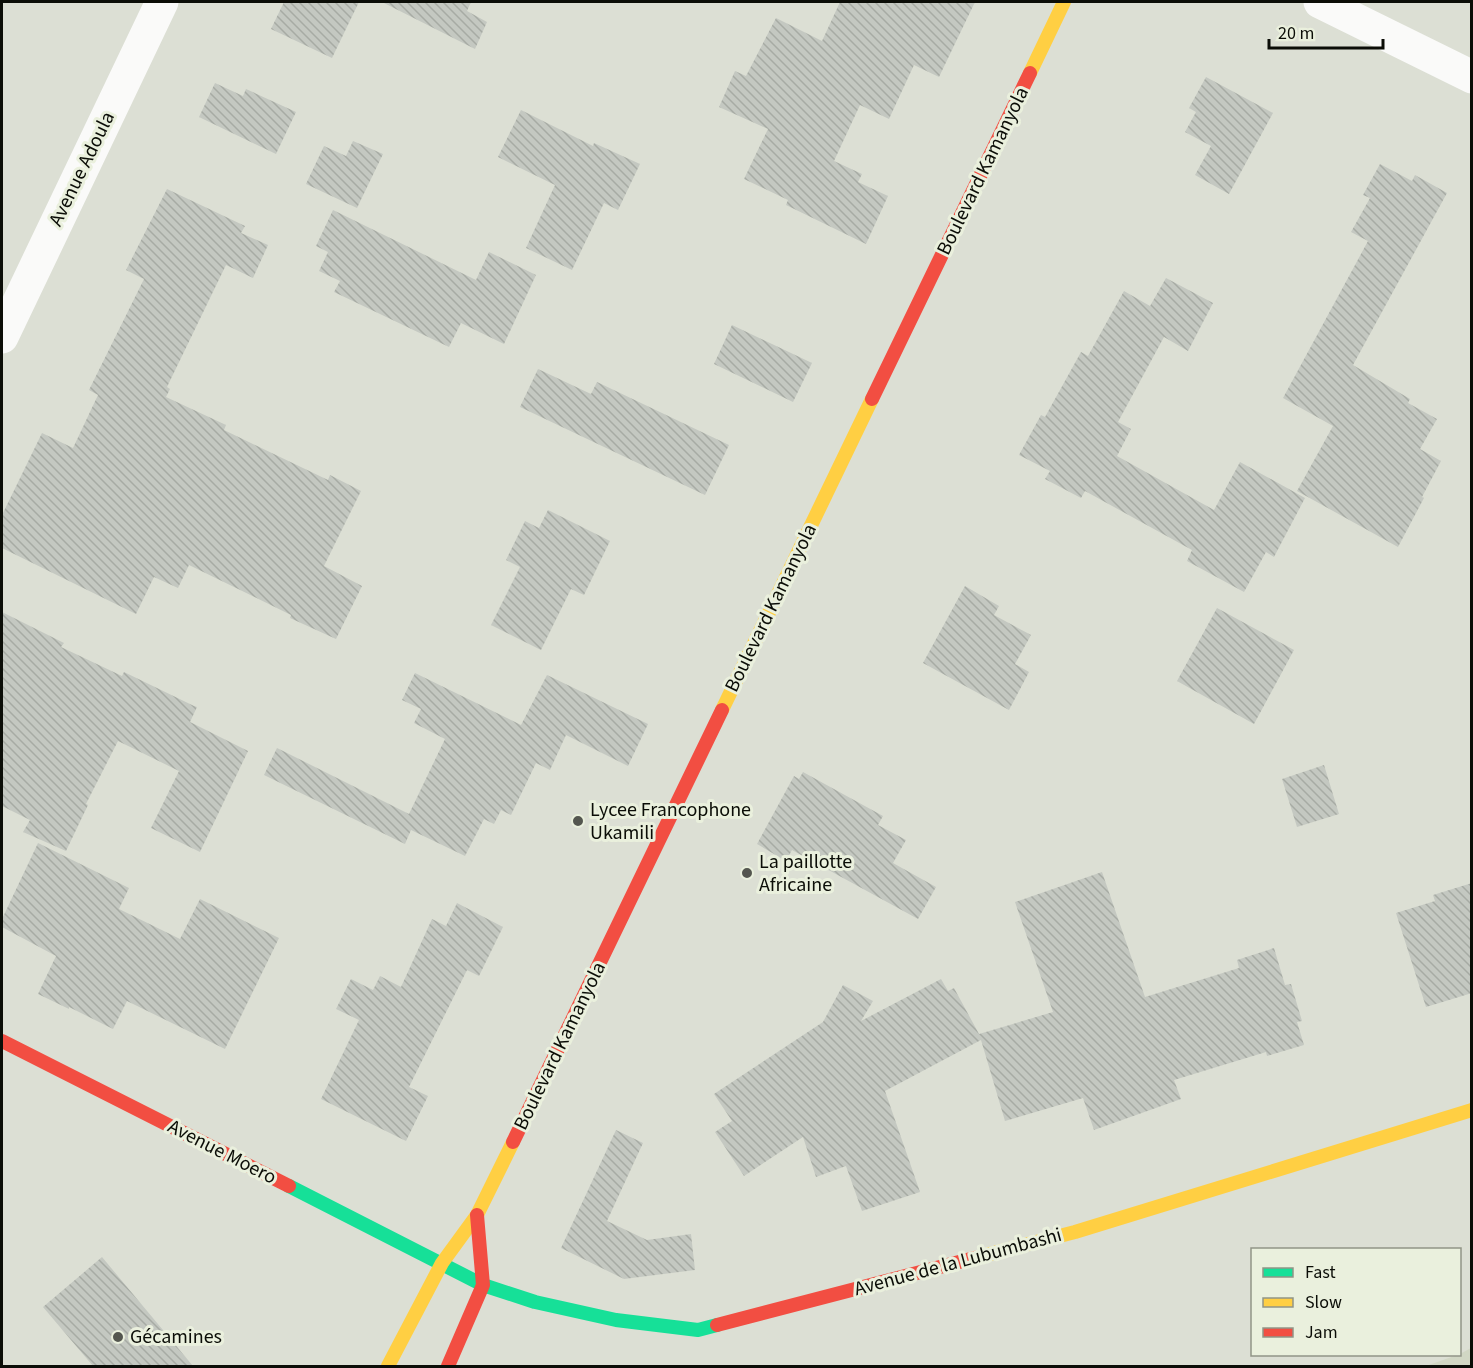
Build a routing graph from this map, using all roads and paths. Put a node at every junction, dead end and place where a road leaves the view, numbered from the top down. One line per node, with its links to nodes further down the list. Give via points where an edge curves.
1 (162, 2): 5 (street, Avenue Adoula)
2 (1064, 2): 8 (main road, Boulevard Kamanyola)
3 (1320, 2): 4 (street)
4 (1472, 76)
5 (2, 337)
6 (2, 1041): 9 (main road, Avenue Moero)
7 (1472, 1110): 10 (main road, Avenue de la Lubumbashi, via 1075,1232 698,1330 598,1318 522,1300)
8 (477, 1215): 9 (main road, Boulevard Kamanyola); 10 (main road)
9 (442, 1263): 10 (main road, Avenue de la Lubumbashi); 11 (main road, Boulevard Kamanyola)
10 (483, 1285): 12 (main road)
11 (388, 1366)
12 (448, 1366)

